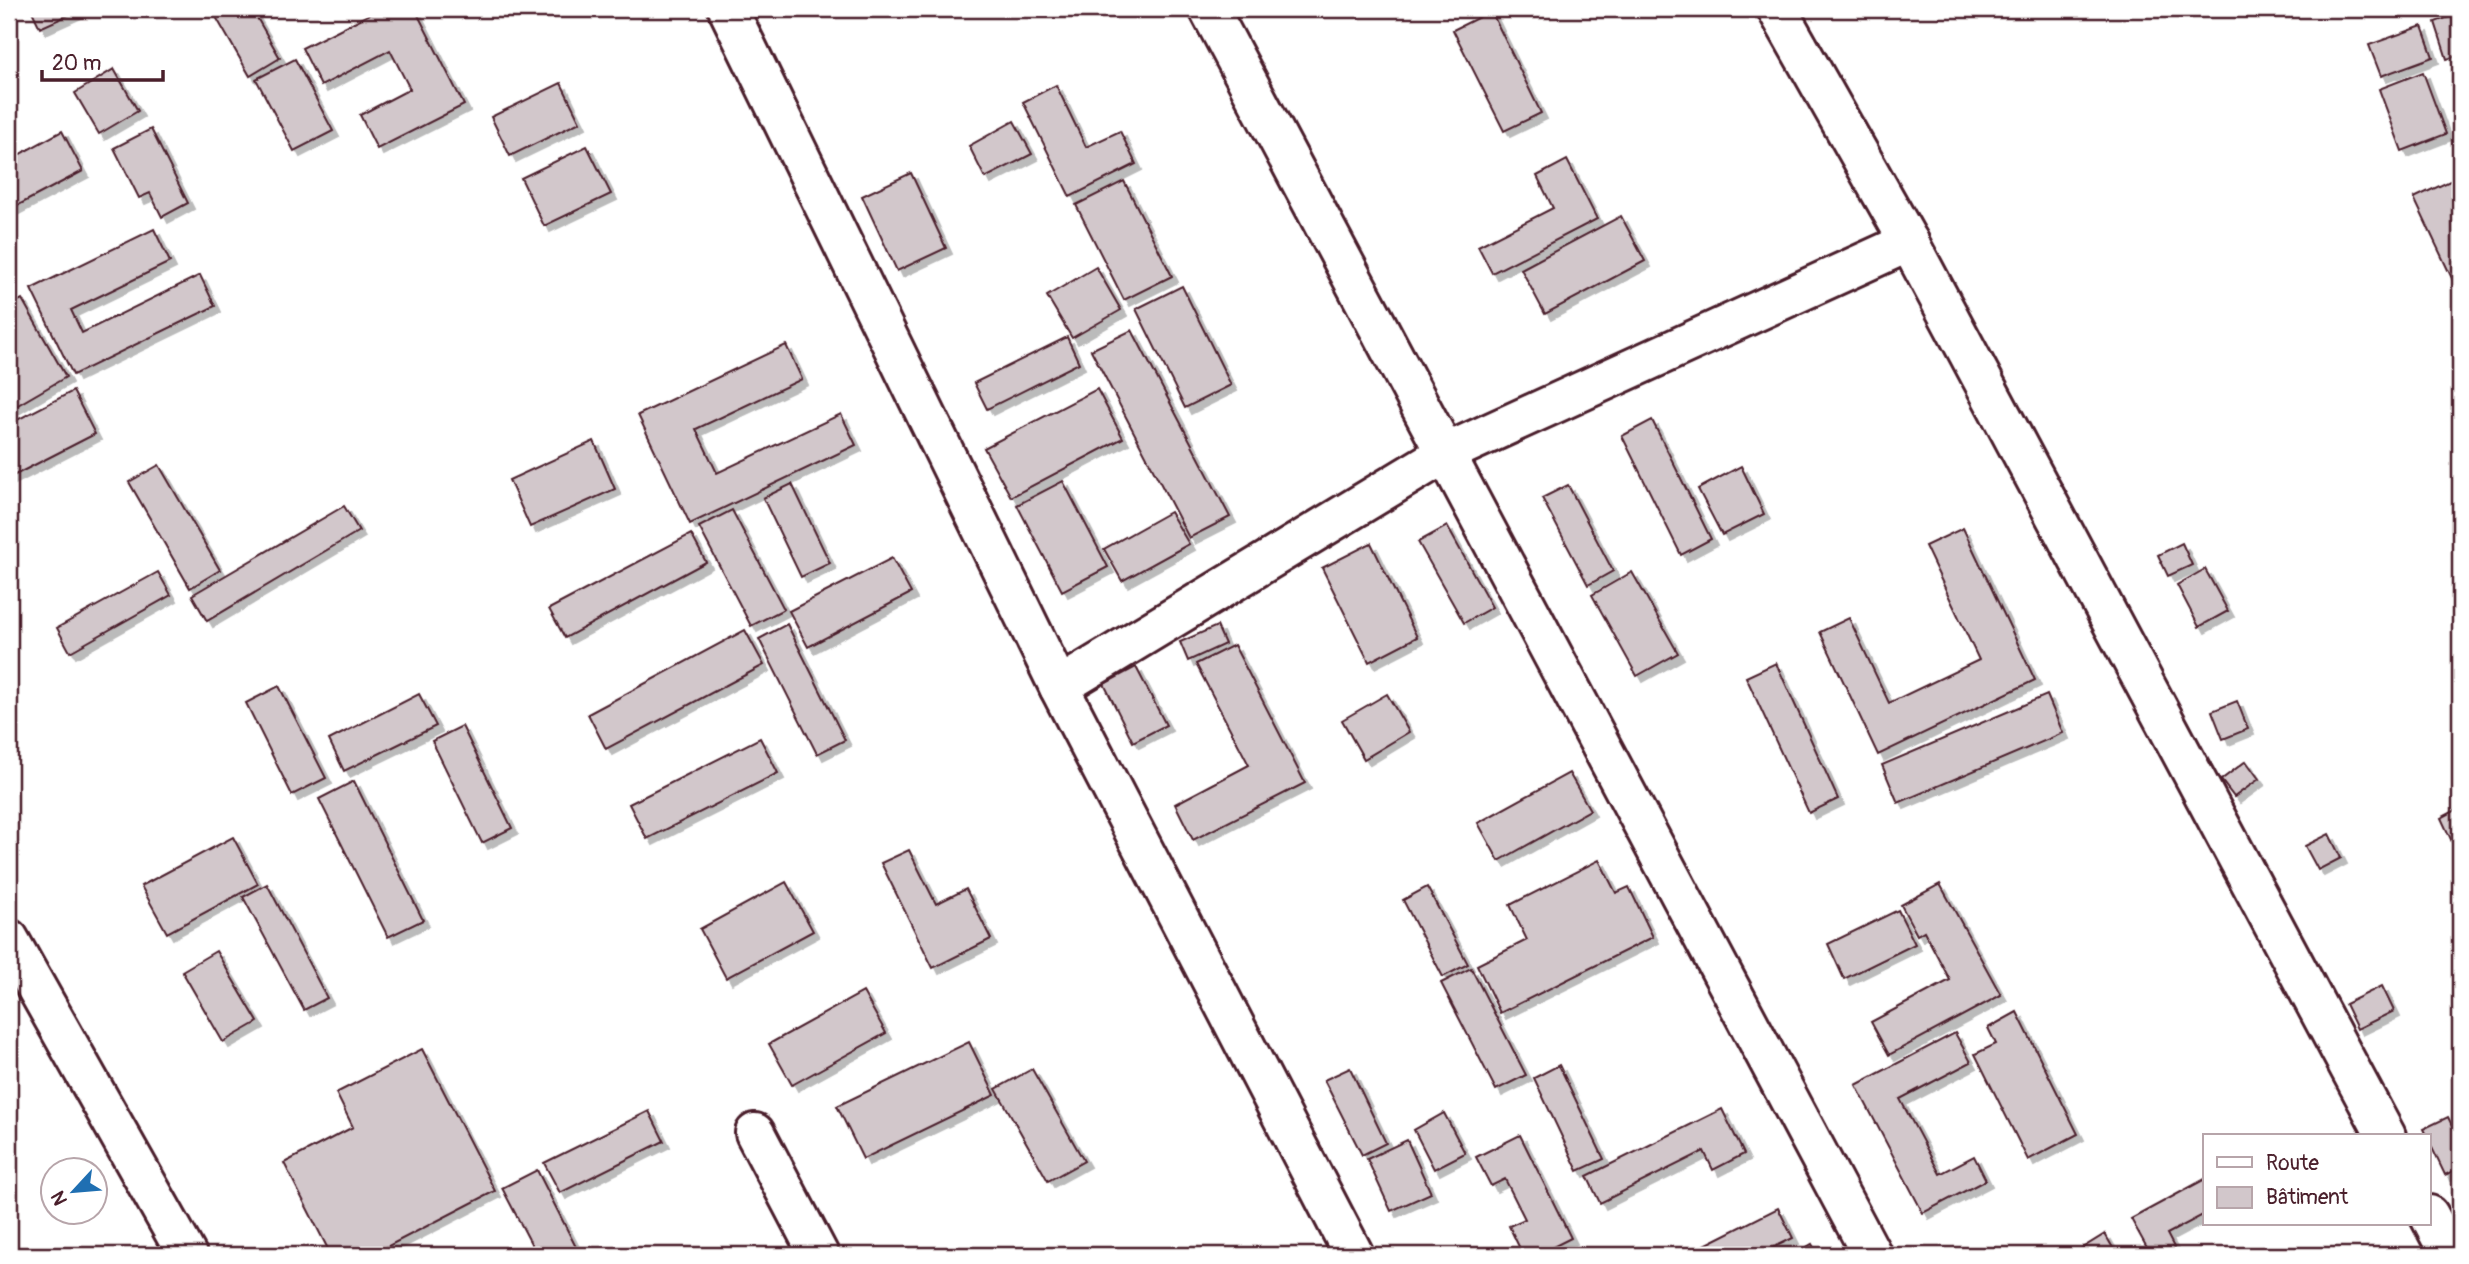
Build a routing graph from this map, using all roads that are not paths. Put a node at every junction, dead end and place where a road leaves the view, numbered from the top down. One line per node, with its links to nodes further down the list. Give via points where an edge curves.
1 (728, 9): 6 (street)
2 (1209, 9): 5 (street)
3 (1777, 9): 4 (street)
4 (1909, 242): 5 (street); 9 (street)
5 (1444, 454): 6 (street); 14 (street)
6 (1059, 687): 13 (street)
7 (9, 939): 11 (street)
8 (755, 1133): 12 (street)
9 (2385, 1134)
10 (2430, 1217): 15 (street)
11 (187, 1255)
12 (819, 1255)
13 (1354, 1255)
14 (1872, 1255)
15 (2450, 1255)

